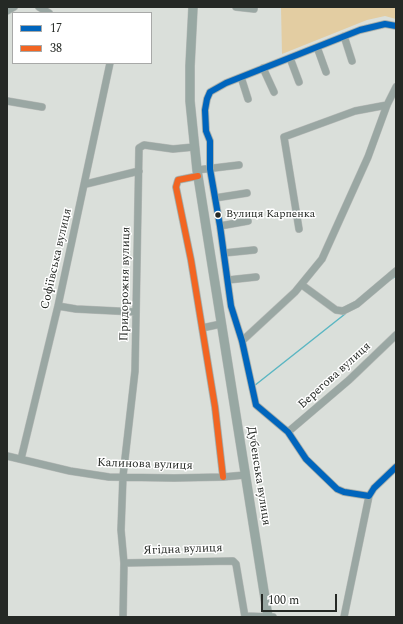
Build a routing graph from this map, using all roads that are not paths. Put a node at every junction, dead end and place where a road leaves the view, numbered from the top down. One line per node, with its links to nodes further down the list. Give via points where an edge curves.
1 (14, 7): 5 (street)
2 (193, 7): 22 (main road, Дубенська вулиця, via 190,80)
3 (236, 7): 4 (street)
4 (254, 7)
5 (7, 11)
6 (396, 26): 7 (street, via 385,24)
7 (344, 36): 8 (street); 10 (street)
8 (317, 47): 9 (street); 13 (street)
9 (290, 58): 12 (street); 15 (street)
10 (352, 61)
11 (110, 64): 27 (street, Софіївська вулиця)
12 (263, 68): 14 (street); 17 (street)
13 (326, 72)
14 (241, 77): 18 (street); 24 (street, via 210,92 207,99 205,110 206,131 210,141)
15 (299, 82)
16 (396, 87): 20 (street)
17 (274, 92)
18 (248, 99)
19 (7, 101): 21 (street)
20 (387, 105): 32 (street, via 355,111 284,138); 38 (street, via 368,156 322,259)
21 (42, 107)
22 (194, 147): 25 (street, Придорожня вулиця, via 173,149 141,146); 26 (main road, Дубенська вулиця)
23 (239, 165): 24 (street)
24 (210, 169): 26 (street); 29 (street)
25 (139, 171): 27 (street); 42 (street, Придорожня вулиця)
26 (197, 173): 41 (main road, Дубенська вулиця); 44 (street, via 178,180 176,184)
27 (86, 184): 39 (street, Софіївська вулиця)
28 (247, 193): 29 (street)
29 (215, 198): 31 (street)
30 (248, 221): 31 (street)
31 (220, 226): 34 (street)
32 (298, 229)
33 (254, 250): 34 (street)
34 (224, 253): 37 (street)
35 (396, 271): 38 (street, via 357,304 342,311 336,310)
36 (256, 277): 37 (street)
37 (228, 280): 40 (street)
38 (302, 285): 46 (street)
39 (58, 306): 42 (street); 49 (street, Софіївська вулиця)
40 (231, 306): 41 (street); 46 (street)
41 (218, 308): 43 (main road, Дубенська вулиця)
42 (136, 312): 52 (street, Придорожня вулиця, via 135,371)
43 (221, 324): 44 (street); 51 (main road, Дубенська вулиця)
44 (202, 328): 53 (street)
45 (396, 335): 47 (street, Берегова вулиця, via 349,380)
46 (242, 341): 47 (street, via 256,405)
47 (288, 432): 54 (street, via 306,459 337,489)
48 (7, 456): 49 (street, Калинова вулиця)
49 (21, 459): 52 (street, Калинова вулиця, via 70,471)
50 (396, 467): 54 (street)
51 (246, 475): 53 (street, Калинова вулиця); 58 (main road, Дубенська вулиця)
52 (123, 476): 53 (street, Калинова вулиця); 55 (street, Придорожня вулиця, via 120,530)
53 (223, 477)
54 (369, 496): 59 (street)
55 (124, 563): 56 (street, Ягідна вулиця, via 233,561 236,564); 57 (street, Придорожня вулиця)
56 (245, 616): 58 (street)
57 (123, 617)
58 (270, 617)
59 (344, 617)

